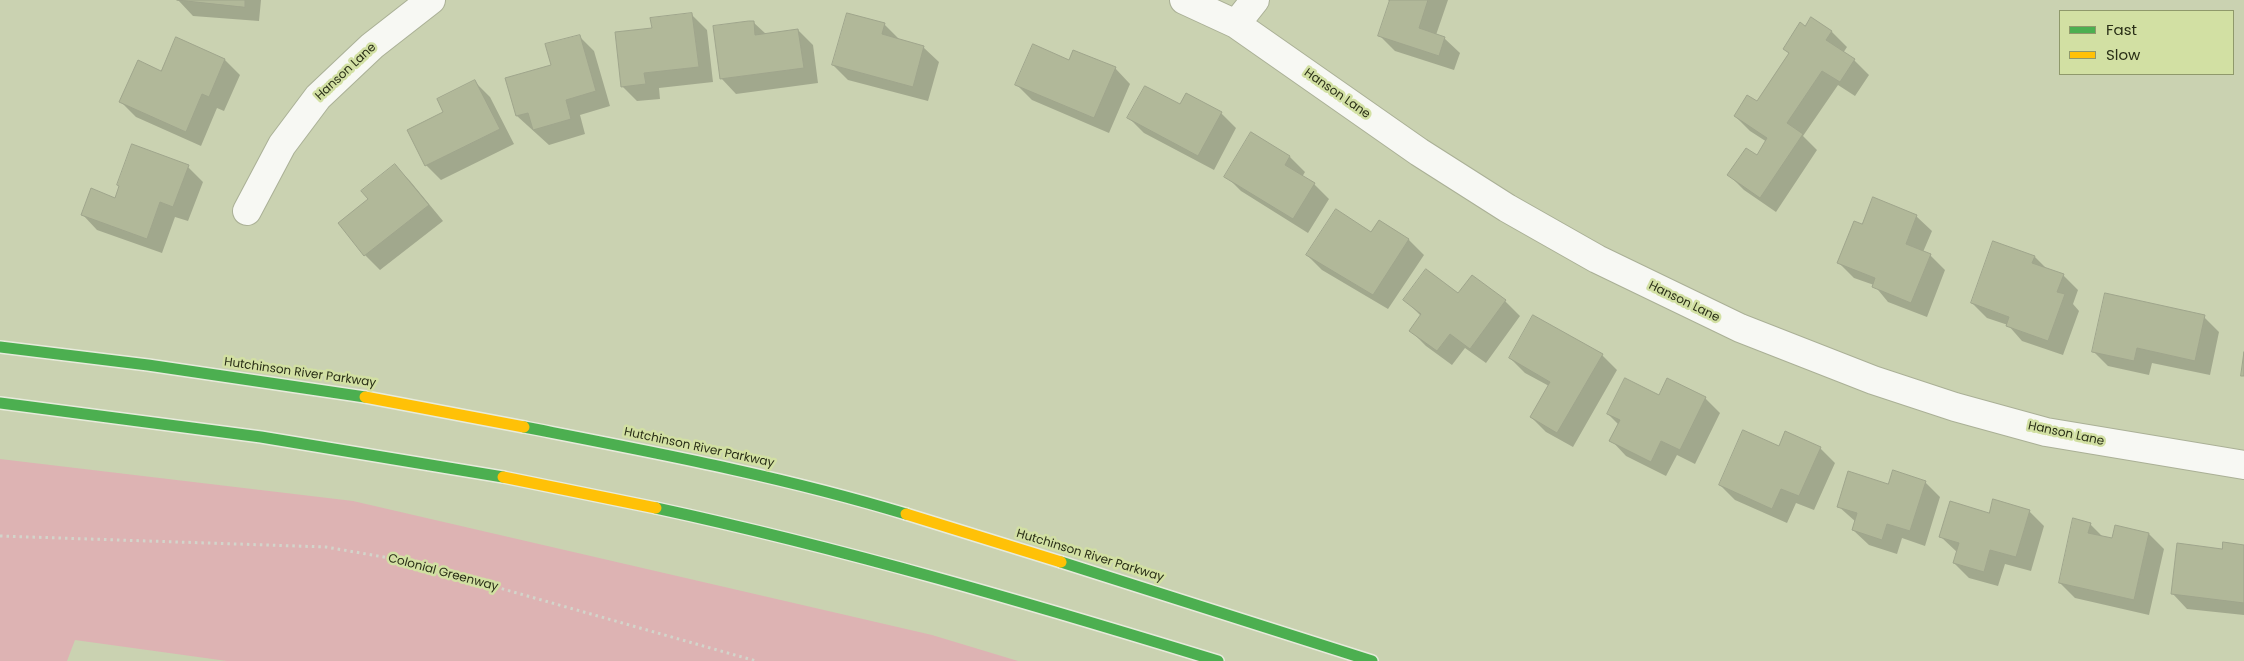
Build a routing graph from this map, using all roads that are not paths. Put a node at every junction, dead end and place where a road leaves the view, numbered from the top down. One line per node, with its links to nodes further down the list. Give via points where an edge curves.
1 (431, 0): 5 (street, Hanson Lane, via 372,46 318,97 282,145)
2 (1184, 0): 4 (street, Hanson Lane)
3 (1255, 0): 4 (street)
4 (1236, 24): 8 (street, Hanson Lane, via 1419,152 1507,208 1597,259 1740,328 1874,380 2046,432)
5 (248, 211)
6 (0, 347): 10 (highway, Hutchinson River Parkway, via 387,400 736,469 856,499 1016,547)
7 (0, 403): 9 (highway, via 332,447 576,491 921,572)
8 (2244, 466)
9 (1218, 661)
10 (1372, 661)

